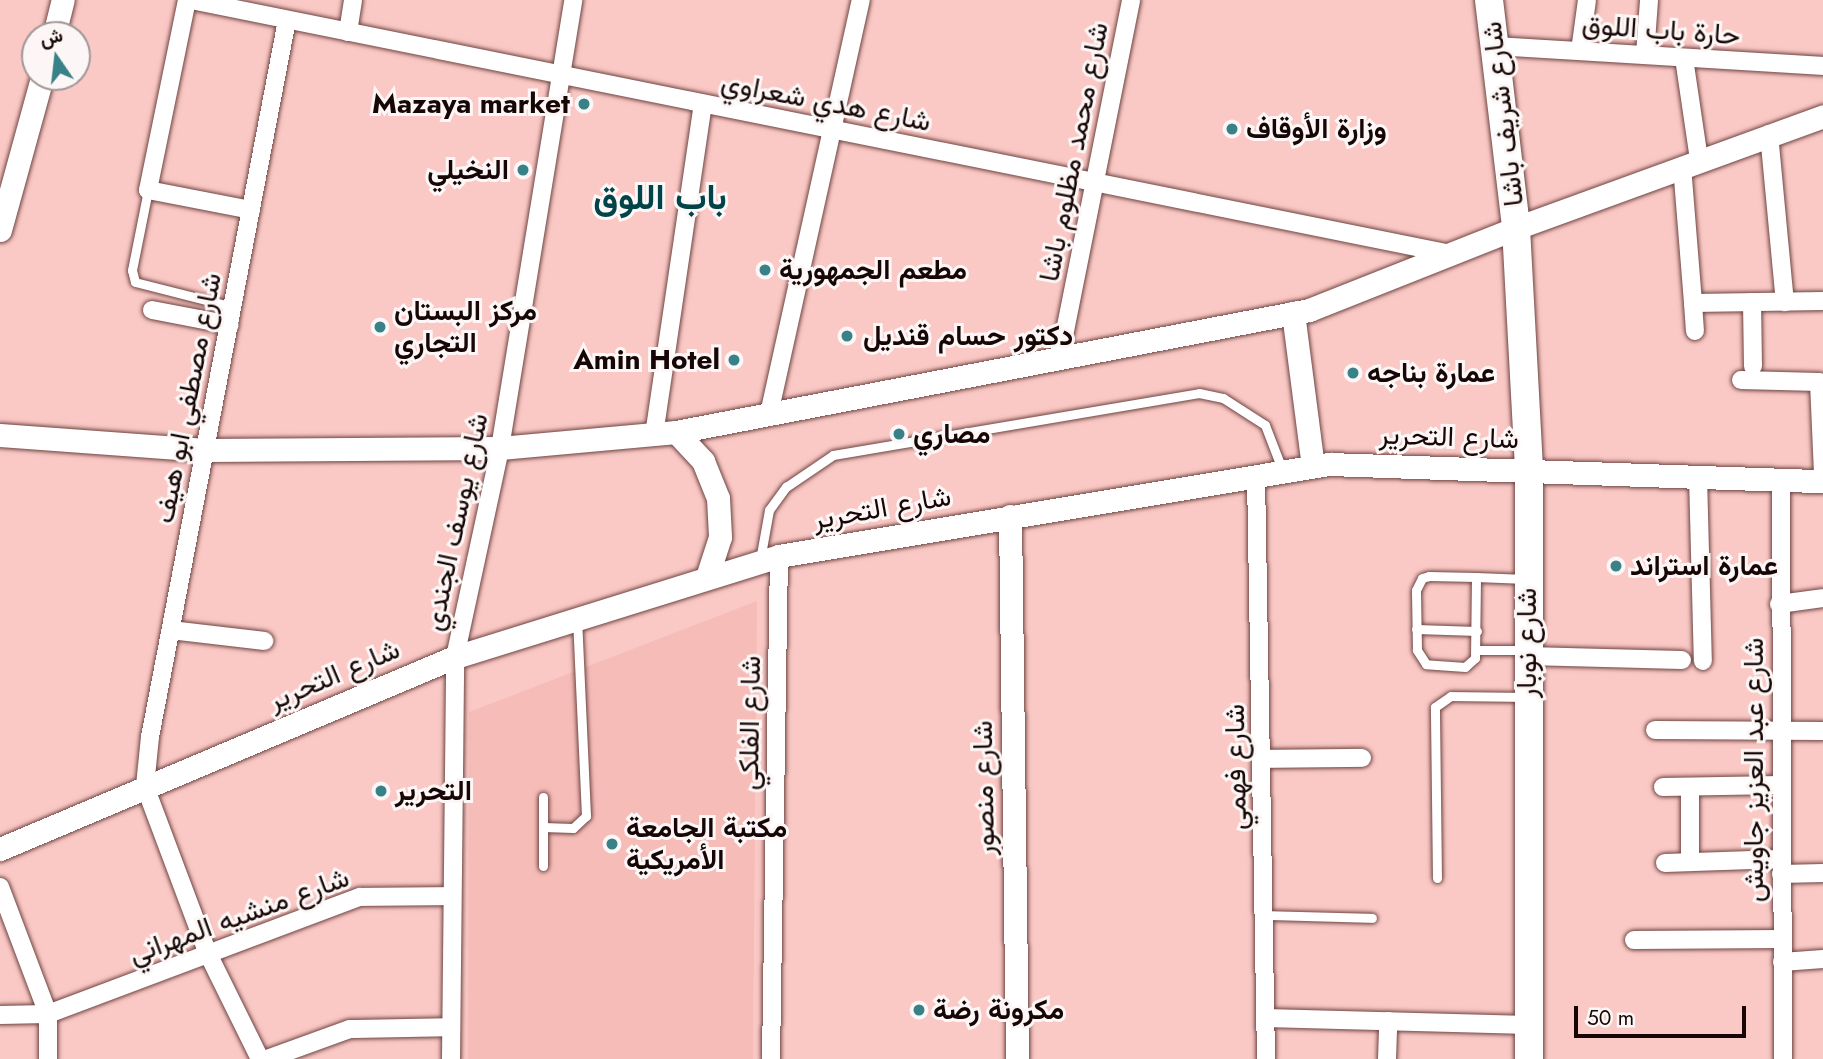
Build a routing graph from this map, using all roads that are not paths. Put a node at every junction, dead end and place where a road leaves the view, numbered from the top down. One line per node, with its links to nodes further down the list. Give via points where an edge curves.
1 (64, 0): 11 (street)
2 (189, 0): 10 (street, شارع هدي شعراوي); 26 (street)
3 (353, 0): 12 (street)
4 (573, 0): 18 (street, شارع يوسف الجندي)
5 (861, 0): 22 (street)
6 (1131, 0): 25 (street, شارع محمد مظلوم باشا)
7 (1489, 0): 13 (main road, شارع شريف باشا)
8 (1587, 0): 14 (street)
9 (1649, 0): 15 (street)
10 (287, 20): 12 (street, شارع هدي شعراوي); 27 (street, شارع مصطفي ابو هيف)
11 (58, 21)
12 (348, 32): 18 (street, شارع هدي شعراوي)
13 (1496, 46): 14 (street, حارة باب اللوق); 28 (main road, شارع شريف باشا)
14 (1580, 51): 15 (street, حارة باب اللوق)
15 (1644, 55): 16 (street, حارة باب اللوق)
16 (1684, 58): 17 (street, حارة باب اللوق); 24 (street)
17 (1823, 66)
18 (560, 75): 20 (street, شارع هدي شعراوي); 45 (street, شارع يوسف الجندي)
19 (38, 91): 29 (street)
20 (703, 104): 22 (street, شارع هدي شعراوي); 43 (street)
21 (1823, 116): 23 (street)
22 (832, 130): 25 (street, شارع هدي شعراوي); 42 (street)
23 (1769, 134): 24 (street); 33 (street)
24 (1690, 163): 28 (street); 34 (street)
25 (1095, 183): 30 (street, شارع هدي شعراوي); 39 (street, شارع محمد مظلوم باشا)
26 (148, 190): 27 (street); 37 (lane, via 134,259 135,282)
27 (251, 210): 37 (street, شارع مصطفي ابو هيف)
28 (1516, 228): 30 (street); 48 (main road, شارع نوبار)
29 (0, 230)
30 (1451, 254): 36 (street, via 1334,302)
31 (1823, 301): 33 (street)
32 (1752, 302): 33 (street); 34 (street); 40 (street)
33 (1785, 302)
34 (1693, 303): 38 (street)
35 (152, 310): 37 (street)
36 (1293, 313): 39 (street); 47 (street)
37 (231, 316): 46 (street, شارع مصطفي ابو هيف)
38 (1695, 331)
39 (1060, 356): 42 (street)
40 (1754, 366)
41 (1741, 380): 50 (street, via 1819,382)
42 (769, 414): 43 (street)
43 (665, 434): 45 (street); 57 (street, via 703,461 718,498 720,537)
44 (0, 435): 46 (street)
45 (500, 448): 46 (street); 69 (street, شارع يوسف الجندي)
46 (205, 450): 64 (street, شارع مصطفي ابو هيف)
47 (1313, 466): 48 (street, شارع التحرير); 49 (street, شارع التحرير)
48 (1529, 470): 52 (street, شارع التحرير); 59 (main road, شارع نوبار)
49 (1283, 471): 51 (street, شارع التحرير); 56 (lane, via 1265,425 1246,409 1199,393 833,455 786,487 769,510)
50 (1823, 472)
51 (1256, 475): 55 (street, شارع التحرير); 77 (street, شارع فهمي)
52 (1698, 476): 53 (street, شارع التحرير); 71 (street)
53 (1782, 480): 54 (street, شارع التحرير); 61 (street, شارع عبد العزيز جاويش)
54 (1823, 481)
55 (1010, 516): 56 (street, شارع التحرير); 111 (street, شارع منصور)
56 (769, 558): 57 (street, شارع التحرير); 110 (street, شارع الفلكي)
57 (708, 575): 62 (street, شارع التحرير)
58 (1476, 577): 59 (lane); 63 (lane, via 1422,578 1416,590); 65 (lane)
59 (1527, 579): 68 (main road, شارع نوبار)
60 (1823, 598): 61 (street)
61 (1779, 604): 75 (street, شارع عبد العزيز جاويش)
62 (577, 619): 69 (street, شارع التحرير); 83 (lane, via 586,816 573,828)
63 (1416, 629): 65 (lane); 67 (lane, via 1417,650 1426,664 1465,667)
64 (171, 630): 66 (street); 79 (street, شارع مصطفي ابو هيف)
65 (1477, 631): 67 (lane)
66 (264, 641)
67 (1478, 650): 68 (lane)
68 (1527, 653): 70 (street); 72 (main road, شارع نوبار)
69 (455, 657): 79 (street, شارع التحرير); 92 (street, شارع يوسف الجندي)
70 (1682, 660)
71 (1703, 661)
72 (1527, 697): 90 (lane, via 1451,696 1435,707); 104 (main road, شارع نوبار)
73 (1655, 730): 75 (street)
74 (1823, 731): 75 (street)
75 (1780, 732): 78 (street, شارع عبد العزيز جاويش)
76 (1362, 758): 77 (street)
77 (1262, 759): 93 (street, شارع فهمي)
78 (1781, 785): 81 (street); 88 (street, شارع عبد العزيز جاويش)
79 (145, 786): 84 (street, شارع التحرير); 97 (street)
80 (1663, 787): 81 (street)
81 (1690, 787): 85 (street)
82 (544, 797): 83 (lane)
83 (543, 827): 87 (lane)
84 (0, 849)
85 (1690, 862): 86 (street); 88 (street)
86 (1665, 863)
87 (543, 866)
88 (1781, 866): 89 (street); 95 (street, شارع عبد العزيز جاويش)
89 (1823, 873)
90 (1437, 878)
91 (0, 887): 100 (street)
92 (452, 896): 97 (street, شارع منشيه المهراني, via 360,897); 105 (street, شارع يوسف الجندي)
93 (1265, 915): 94 (lane); 102 (street, شارع فهمي)
94 (1372, 918)
95 (1782, 939): 96 (street); 99 (street, شارع عبد العزيز جاويش)
96 (1634, 940)
97 (208, 954): 100 (street, شارع منشيه المهراني); 107 (street)
98 (1823, 959): 99 (street)
99 (1782, 961): 115 (street, شارع عبد العزيز جاويش)
100 (48, 1014): 101 (street, شارع منشيه المهراني); 106 (street)
101 (0, 1015)
102 (1265, 1018): 103 (street); 112 (street, شارع فهمي)
103 (1388, 1021): 104 (street); 113 (street)
104 (1529, 1025): 114 (main road, شارع نوبار)
105 (451, 1027): 108 (street, via 350,1030); 109 (street, شارع يوسف الجندي)
106 (48, 1059)
107 (260, 1059)
108 (267, 1059)
109 (451, 1059)
110 (771, 1059)
111 (1017, 1059)
112 (1266, 1059)
113 (1387, 1059)
114 (1529, 1059)
115 (1783, 1059)

